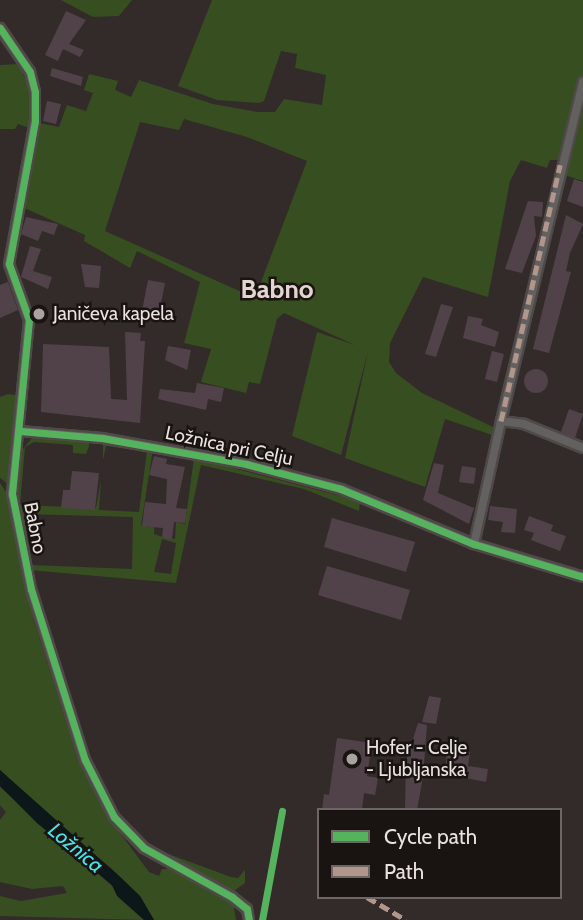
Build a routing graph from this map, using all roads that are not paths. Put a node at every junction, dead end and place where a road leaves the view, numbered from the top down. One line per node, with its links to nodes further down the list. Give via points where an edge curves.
1 (0, 28): 4 (street, Babno, via 30,72 35,92 35,121 9,264 29,320)
2 (583, 82): 3 (street)
3 (500, 421): 5 (street, via 524,424); 6 (street)
4 (20, 431): 6 (street, Ložnica pri Celju, via 113,440 246,464 341,489); 8 (street, Babno, via 12,494 31,589 85,760 103,801 127,835 233,897 247,909)
5 (583, 448)
6 (474, 544): 7 (street, Ložnica pri Celju)
7 (583, 577)
8 (249, 920)

